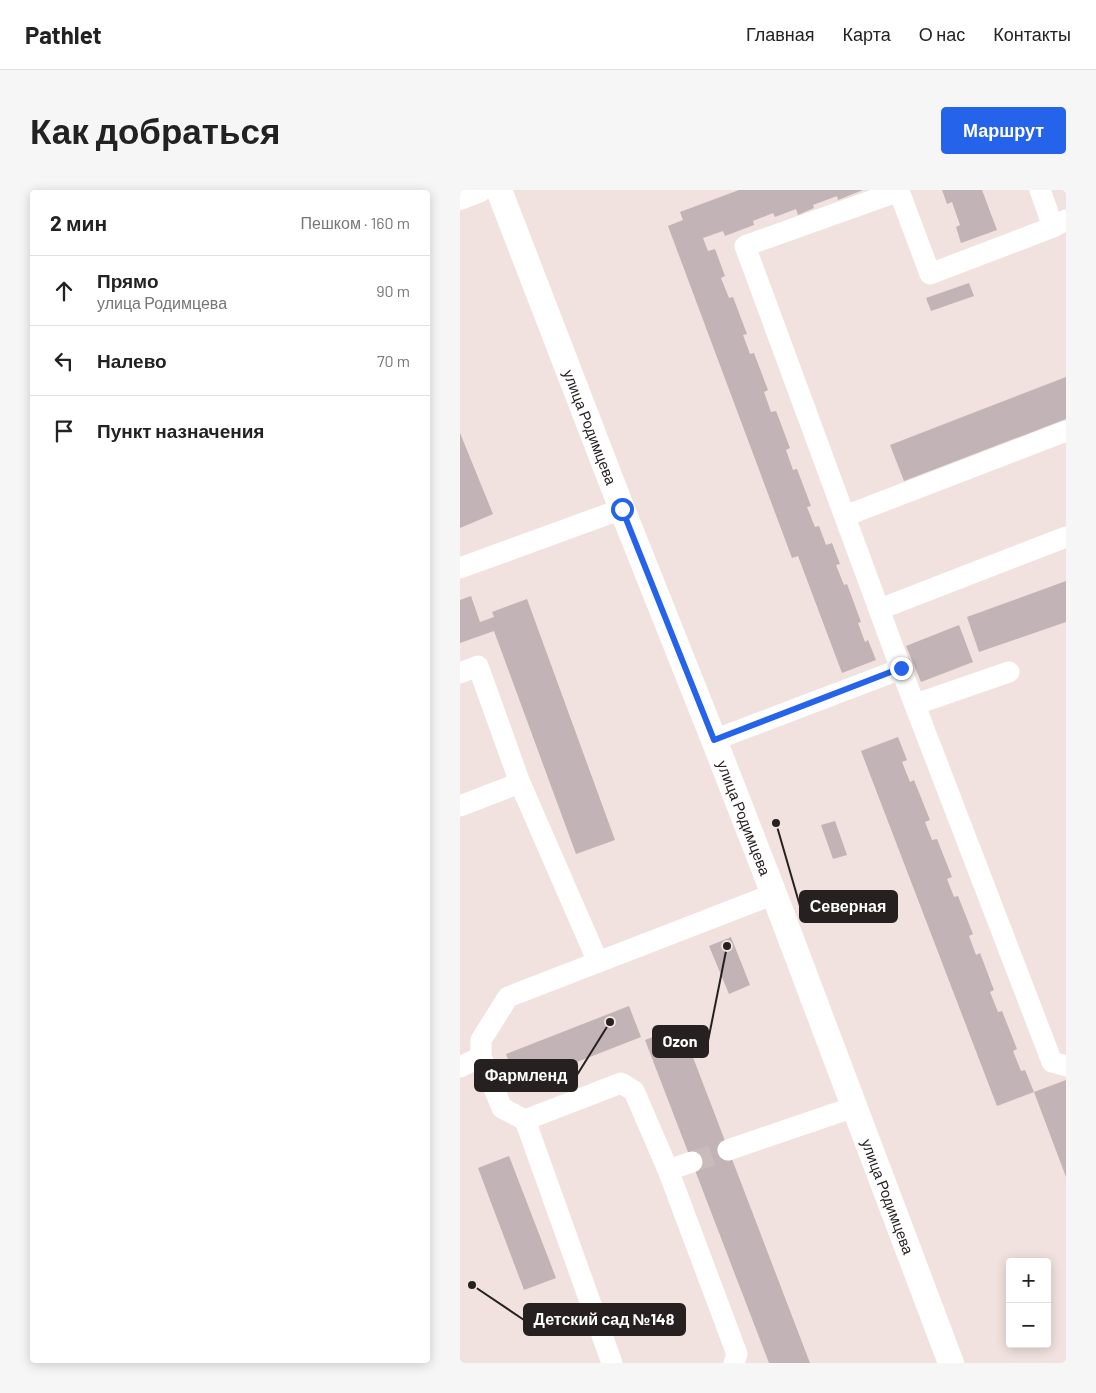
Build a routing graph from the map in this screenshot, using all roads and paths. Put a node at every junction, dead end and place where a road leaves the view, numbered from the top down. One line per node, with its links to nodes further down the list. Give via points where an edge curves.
1 (478, 190): 4 (main road)
2 (499, 190): 7 (main road, улица Родимцева)
3 (1040, 190): 5 (lane)
4 (460, 197)
5 (1060, 224): 8 (lane, via 930,274 899,191 745,246)
6 (1066, 431): 8 (lane)
7 (622, 509): 10 (lane); 16 (main road, улица Родимцева)
8 (845, 516): 11 (lane)
9 (1066, 536): 11 (lane)
10 (460, 568)
11 (880, 609): 12 (lane)
12 (901, 668): 15 (lane); 16 (lane)
13 (1009, 672): 15 (lane)
14 (460, 673): 17 (lane, via 478,666)
15 (916, 704): 22 (lane, via 1052,1062)
16 (714, 740): 19 (main road, улица Родимцева)
17 (520, 783): 18 (lane); 20 (lane)
18 (460, 806)
19 (774, 894): 20 (lane); 24 (main road, улица Родимцева)
20 (598, 962): 21 (lane, via 508,998 482,1040)
21 (480, 1057): 23 (lane); 25 (lane, via 502,1108)
22 (1066, 1066)
23 (460, 1067)
24 (854, 1107): 26 (lane); 31 (main road, улица Родимцева)
25 (525, 1120): 28 (lane, via 621,1082 634,1090); 29 (lane)
26 (728, 1150)
27 (692, 1162): 28 (lane)
28 (668, 1170): 30 (lane, via 737,1354)
29 (612, 1363)
30 (734, 1363)
31 (951, 1363)

